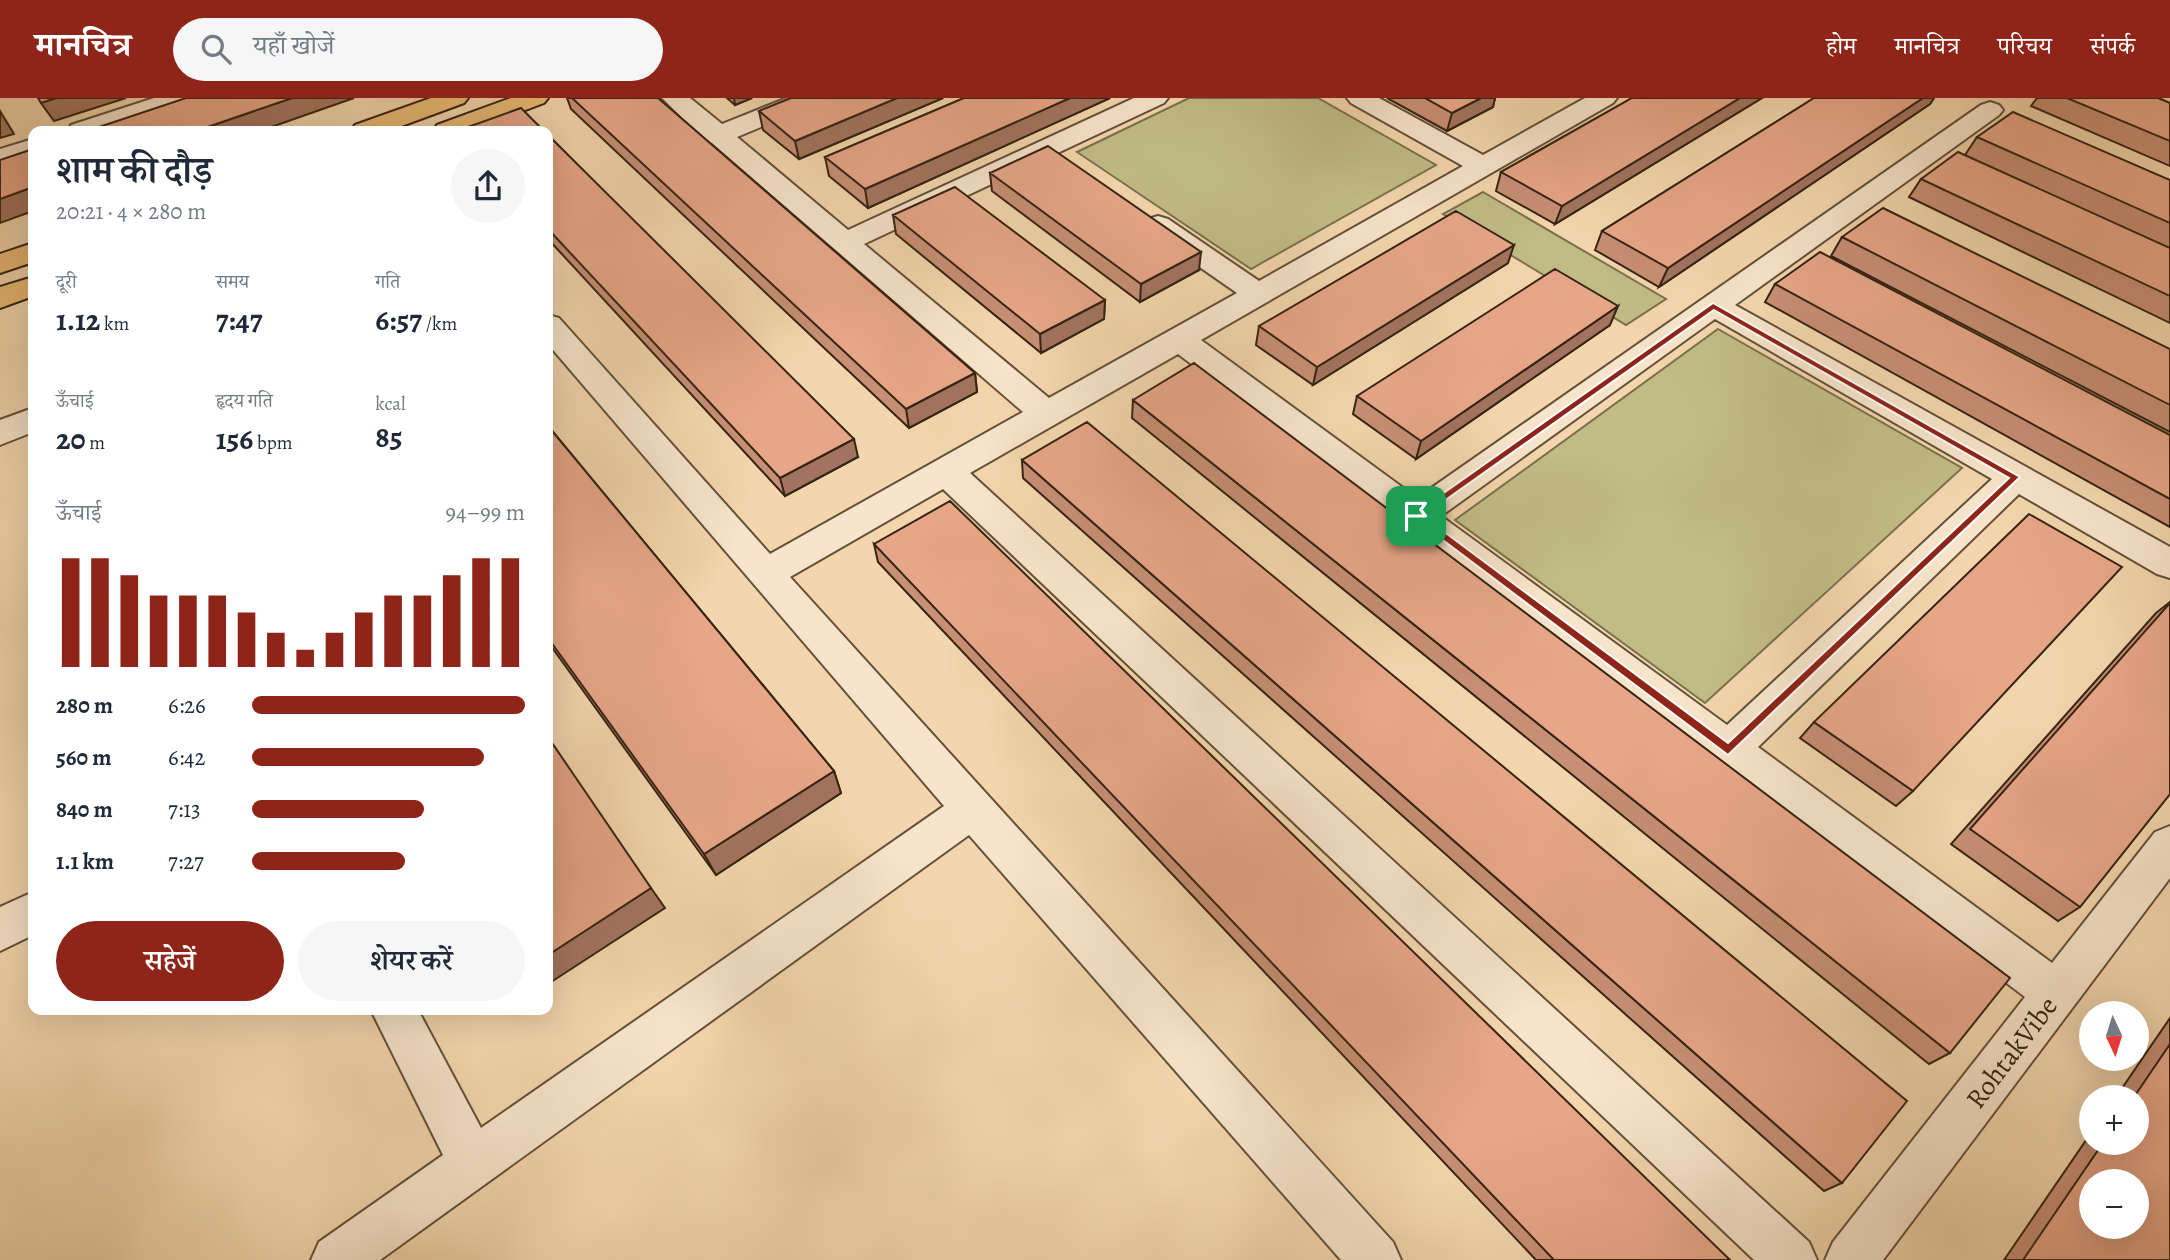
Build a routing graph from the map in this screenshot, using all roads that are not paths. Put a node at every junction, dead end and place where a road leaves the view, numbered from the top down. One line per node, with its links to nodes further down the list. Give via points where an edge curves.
1 (455, 98): 11 (main road)
2 (535, 98): 12 (main road)
3 (675, 98): 13 (street)
4 (809, 98): 13 (street)
5 (1155, 98): 18 (street, via 1058,156)
6 (1360, 98): 16 (street)
7 (1604, 98): 16 (street)
8 (1962, 98): 24 (street, via 2002,115 1875,206)
9 (167, 100): 10 (street)
10 (94, 126)
11 (378, 126)
12 (459, 126)
13 (716, 136): 18 (street)
14 (28, 149): 15 (street)
15 (0, 158)
16 (1483, 166): 22 (street)
17 (1136, 209): 22 (street)
18 (843, 243): 27 (street)
19 (28, 254): 20 (main road)
20 (0, 264)
21 (28, 288): 23 (main road)
22 (1258, 294): 26 (street)
23 (0, 298)
24 (1713, 306): 31 (street); 32 (street)
25 (553, 331): 34 (street)
26 (1179, 339): 27 (street); 32 (street)
27 (1046, 414): 30 (street)
28 (28, 421): 29 (street)
29 (0, 433)
30 (946, 471): 34 (street); 45 (street)
31 (2015, 477): 33 (street); 35 (street)
32 (1416, 516): 35 (street)
33 (2170, 564)
34 (767, 573): 36 (street)
35 (1728, 750): 40 (street)
36 (972, 809): 42 (street); 43 (street)
37 (2170, 845): 40 (street, RohtakVibe)
38 (28, 915): 39 (street)
39 (0, 930)
40 (2056, 993): 46 (street, RohtakVibe)
41 (397, 1015): 42 (street)
42 (473, 1163): 44 (street)
43 (1372, 1259)
44 (337, 1260)
45 (1791, 1260)
46 (1851, 1260)

